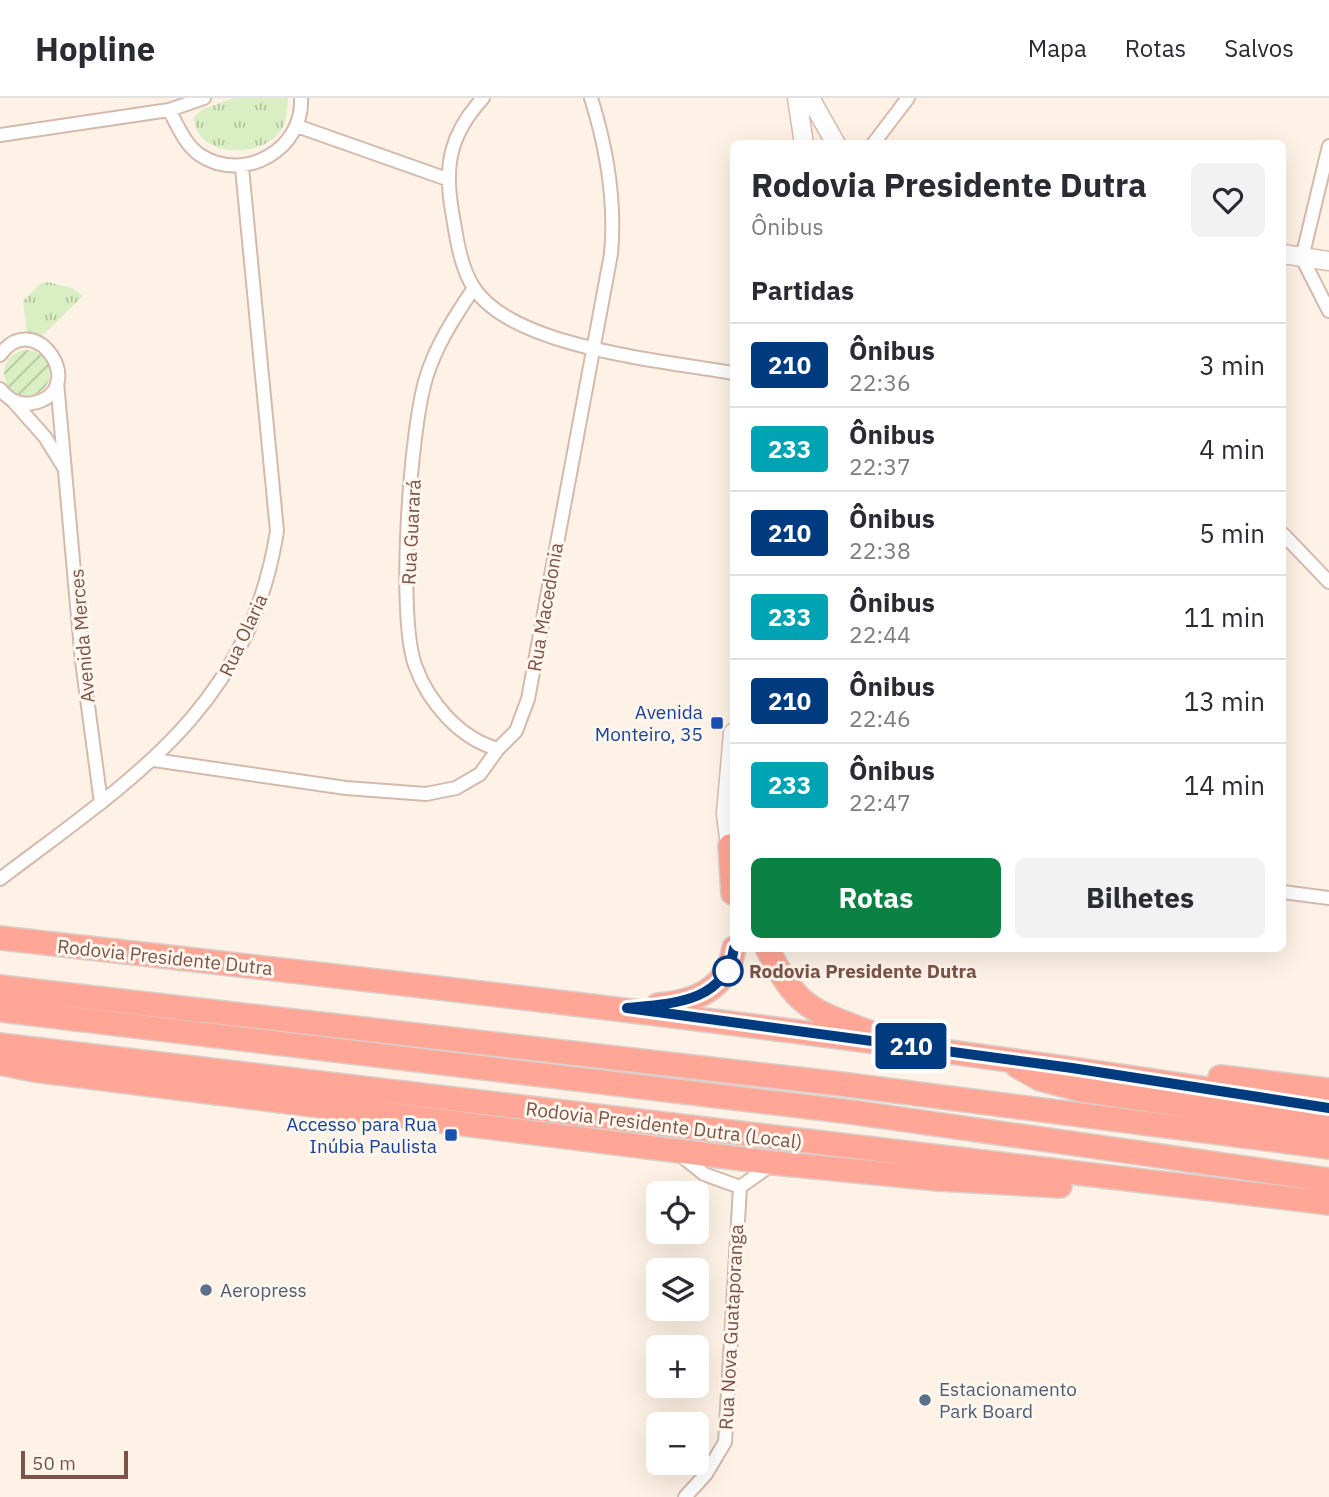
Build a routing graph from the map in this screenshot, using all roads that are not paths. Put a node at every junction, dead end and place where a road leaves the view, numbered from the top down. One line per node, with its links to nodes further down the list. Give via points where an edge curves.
1 (204, 98): 8 (street)
2 (301, 98): 9 (street)
3 (483, 98): 16 (street, via 452,148)
4 (591, 98): 22 (street, Rua Macedonia, via 608,166 614,220)
5 (797, 98): 11 (street)
6 (810, 98): 12 (street)
7 (908, 98): 13 (street)
8 (169, 110): 10 (street); 15 (street, via 186,141 200,155)
9 (297, 126): 15 (street, via 266,158); 16 (street)
10 (0, 135)
11 (803, 140)
12 (834, 140)
13 (876, 140)
14 (1329, 146): 18 (street)
15 (242, 168): 33 (street, Rua Olaria, via 277,531 270,575 236,657 205,704)
16 (447, 179): 20 (street, via 459,246)
17 (1286, 255): 18 (street)
18 (1302, 258): 19 (street); 21 (street)
19 (1329, 261)
20 (474, 288): 22 (street, via 494,309 525,327); 32 (street, Rua Guarará, via 439,345 418,414 408,636 415,665 434,700 460,730 479,744)
21 (1329, 311)
22 (593, 348): 24 (street); 32 (street, Rua Macedonia, via 528,699 516,731)
23 (1, 352): 25 (street, Avenida Merces, via 23,341 43,345 56,361)
24 (730, 372)
25 (57, 382): 28 (street, via 35,403); 29 (street, Avenida Merces)
26 (0, 389): 28 (street, Avenida Merces)
27 (0, 401): 28 (street)
28 (15, 401): 29 (street, Avenida Merces)
29 (65, 470): 35 (street, Avenida Merces, via 82,661)
30 (1286, 537): 31 (street)
31 (1329, 582)
32 (498, 749): 33 (street, Rua Macedonia, via 481,775 456,788 426,794 346,788)
33 (154, 760): 35 (street, Rua Olaria)
34 (730, 768): 36 (street, via 726,814)
35 (102, 803): 37 (street, Rua Olaria)
36 (730, 844)
37 (0, 879)
38 (1286, 892): 39 (street)
39 (1329, 898)
40 (0, 938): 44 (highway, Rodovia Presidente Dutra)
41 (733, 952): 44 (highway, via 728,971 700,996 681,1003)
42 (769, 952): 47 (highway, via 784,983 801,1001 827,1016)
43 (0, 987): 54 (highway, via 841,1084)
44 (627, 1008): 47 (highway, Rodovia Presidente Dutra)
45 (0, 1010): 57 (highway, via 851,1112)
46 (0, 1045): 59 (highway, Rodovia Presidente Dutra (Local))
47 (905, 1045): 48 (highway, Rodovia Presidente Dutra)
48 (1002, 1058): 50 (highway, Rodovia Presidente Dutra); 53 (highway, via 1040,1079 1081,1090)
49 (0, 1063): 55 (highway)
50 (1119, 1074): 51 (highway, via 1230,1077); 52 (highway, Rodovia Presidente Dutra)
51 (1329, 1090)
52 (1329, 1108)
53 (1329, 1126)
54 (1329, 1147)
55 (674, 1150): 56 (highway); 58 (street, via 704,1174)
56 (774, 1163): 58 (street); 59 (highway, via 1121,1190)
57 (1329, 1180)
58 (740, 1186): 61 (street, Rua Nova Guataporanga, via 725,1442)
59 (1214, 1188): 60 (highway, Rodovia Presidente Dutra (Local))
60 (1329, 1203)
61 (685, 1497)

